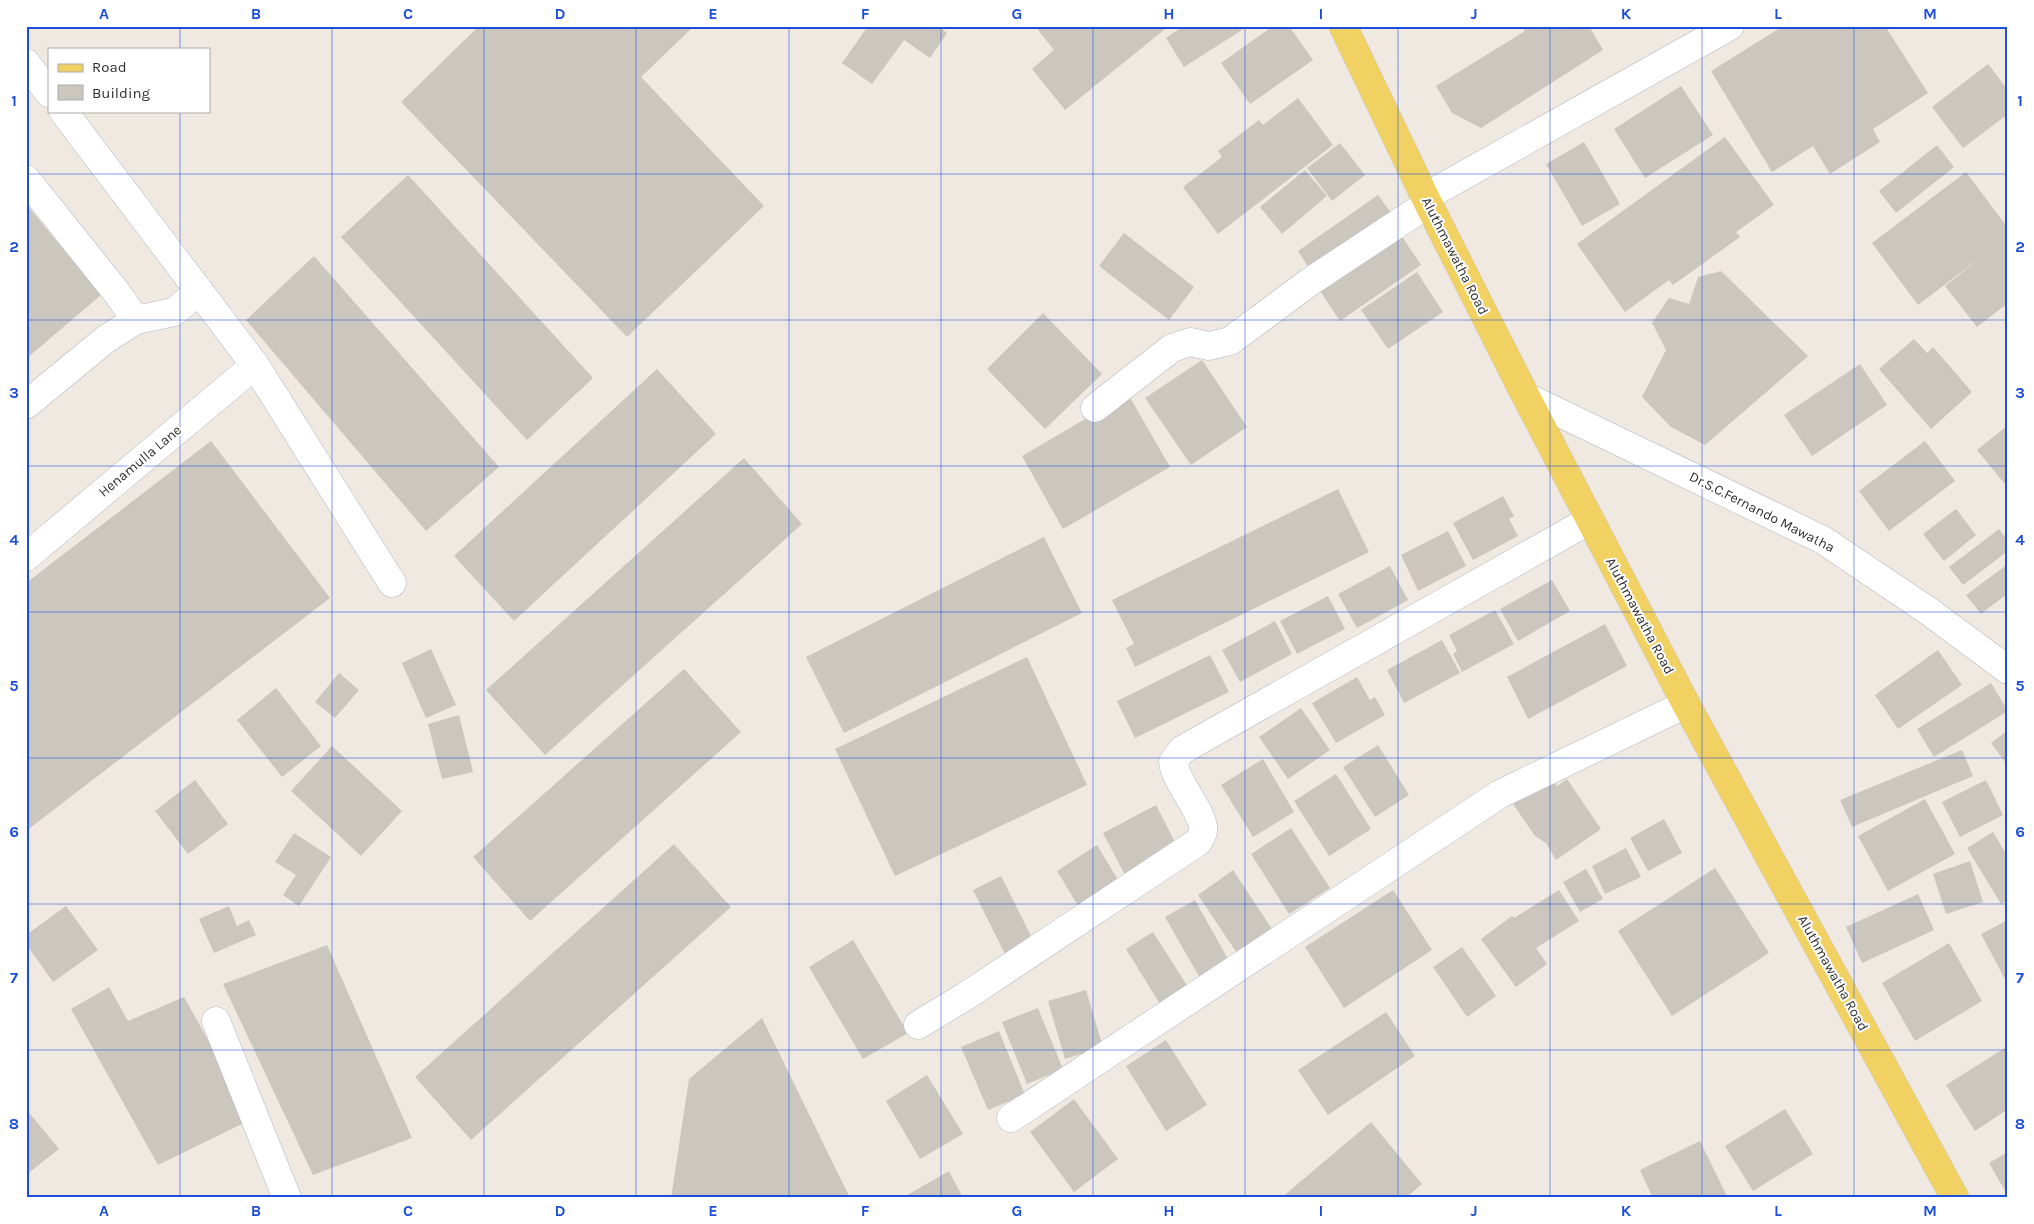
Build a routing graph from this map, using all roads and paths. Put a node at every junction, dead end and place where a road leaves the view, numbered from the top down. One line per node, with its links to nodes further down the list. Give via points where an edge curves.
1 (1343, 26): 7 (main road, Aluthmawatha Road)
2 (1730, 26): 7 (street)
3 (26, 63): 4 (street)
4 (48, 92)
5 (64, 112): 8 (street)
6 (26, 179): 9 (street)
7 (1427, 200): 11 (main road, Aluthmawatha Road); 13 (street, via 1230,341 1209,346 1190,342 1172,348)
8 (198, 291): 9 (street, via 174,312); 10 (street)
9 (136, 320): 12 (street, via 106,339)
10 (255, 365): 15 (street, Henamulla Lane); 16 (street)
11 (1527, 397): 14 (main road, Aluthmawatha Road); 17 (street, Dr.S.C.Fernando Mawatha, via 1823,540 1927,610)
12 (26, 405)
13 (1095, 408)
14 (1590, 520): 18 (main road, Aluthmawatha Road); 20 (street, via 1182,750 1173,762 1174,772 1202,822 1203,832 1198,842)
15 (26, 557)
16 (392, 583)
17 (2008, 670)
18 (1686, 704): 21 (street, via 1500,794); 23 (main road, Aluthmawatha Road)
19 (216, 1021): 22 (street)
20 (918, 1025)
21 (1011, 1118)
22 (287, 1198)
23 (1955, 1198)

